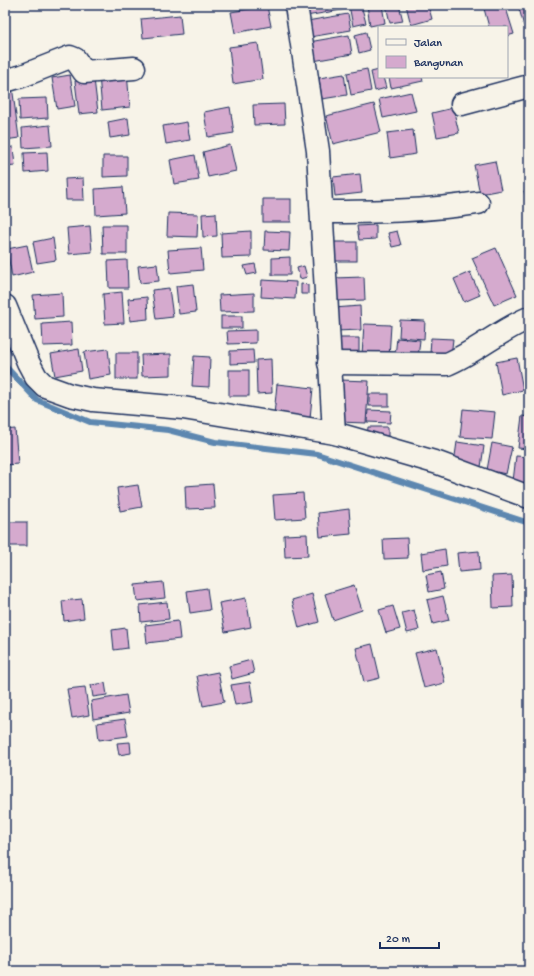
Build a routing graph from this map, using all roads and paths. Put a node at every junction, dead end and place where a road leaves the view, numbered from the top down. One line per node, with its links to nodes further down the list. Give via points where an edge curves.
1 (296, 5): 7 (street, via 318,151)
2 (134, 68): 3 (street, via 84,72 75,59 70,57)
3 (5, 81)
4 (529, 86): 5 (street)
5 (462, 104)
6 (478, 203): 7 (street, via 439,208)
7 (322, 212): 10 (street)
8 (5, 306): 11 (street, via 28,362 44,386 93,400 183,408)
9 (529, 318): 10 (street, via 462,358 447,364)
10 (329, 363): 11 (street)
11 (334, 433): 12 (street, via 438,463)
12 (529, 497)

